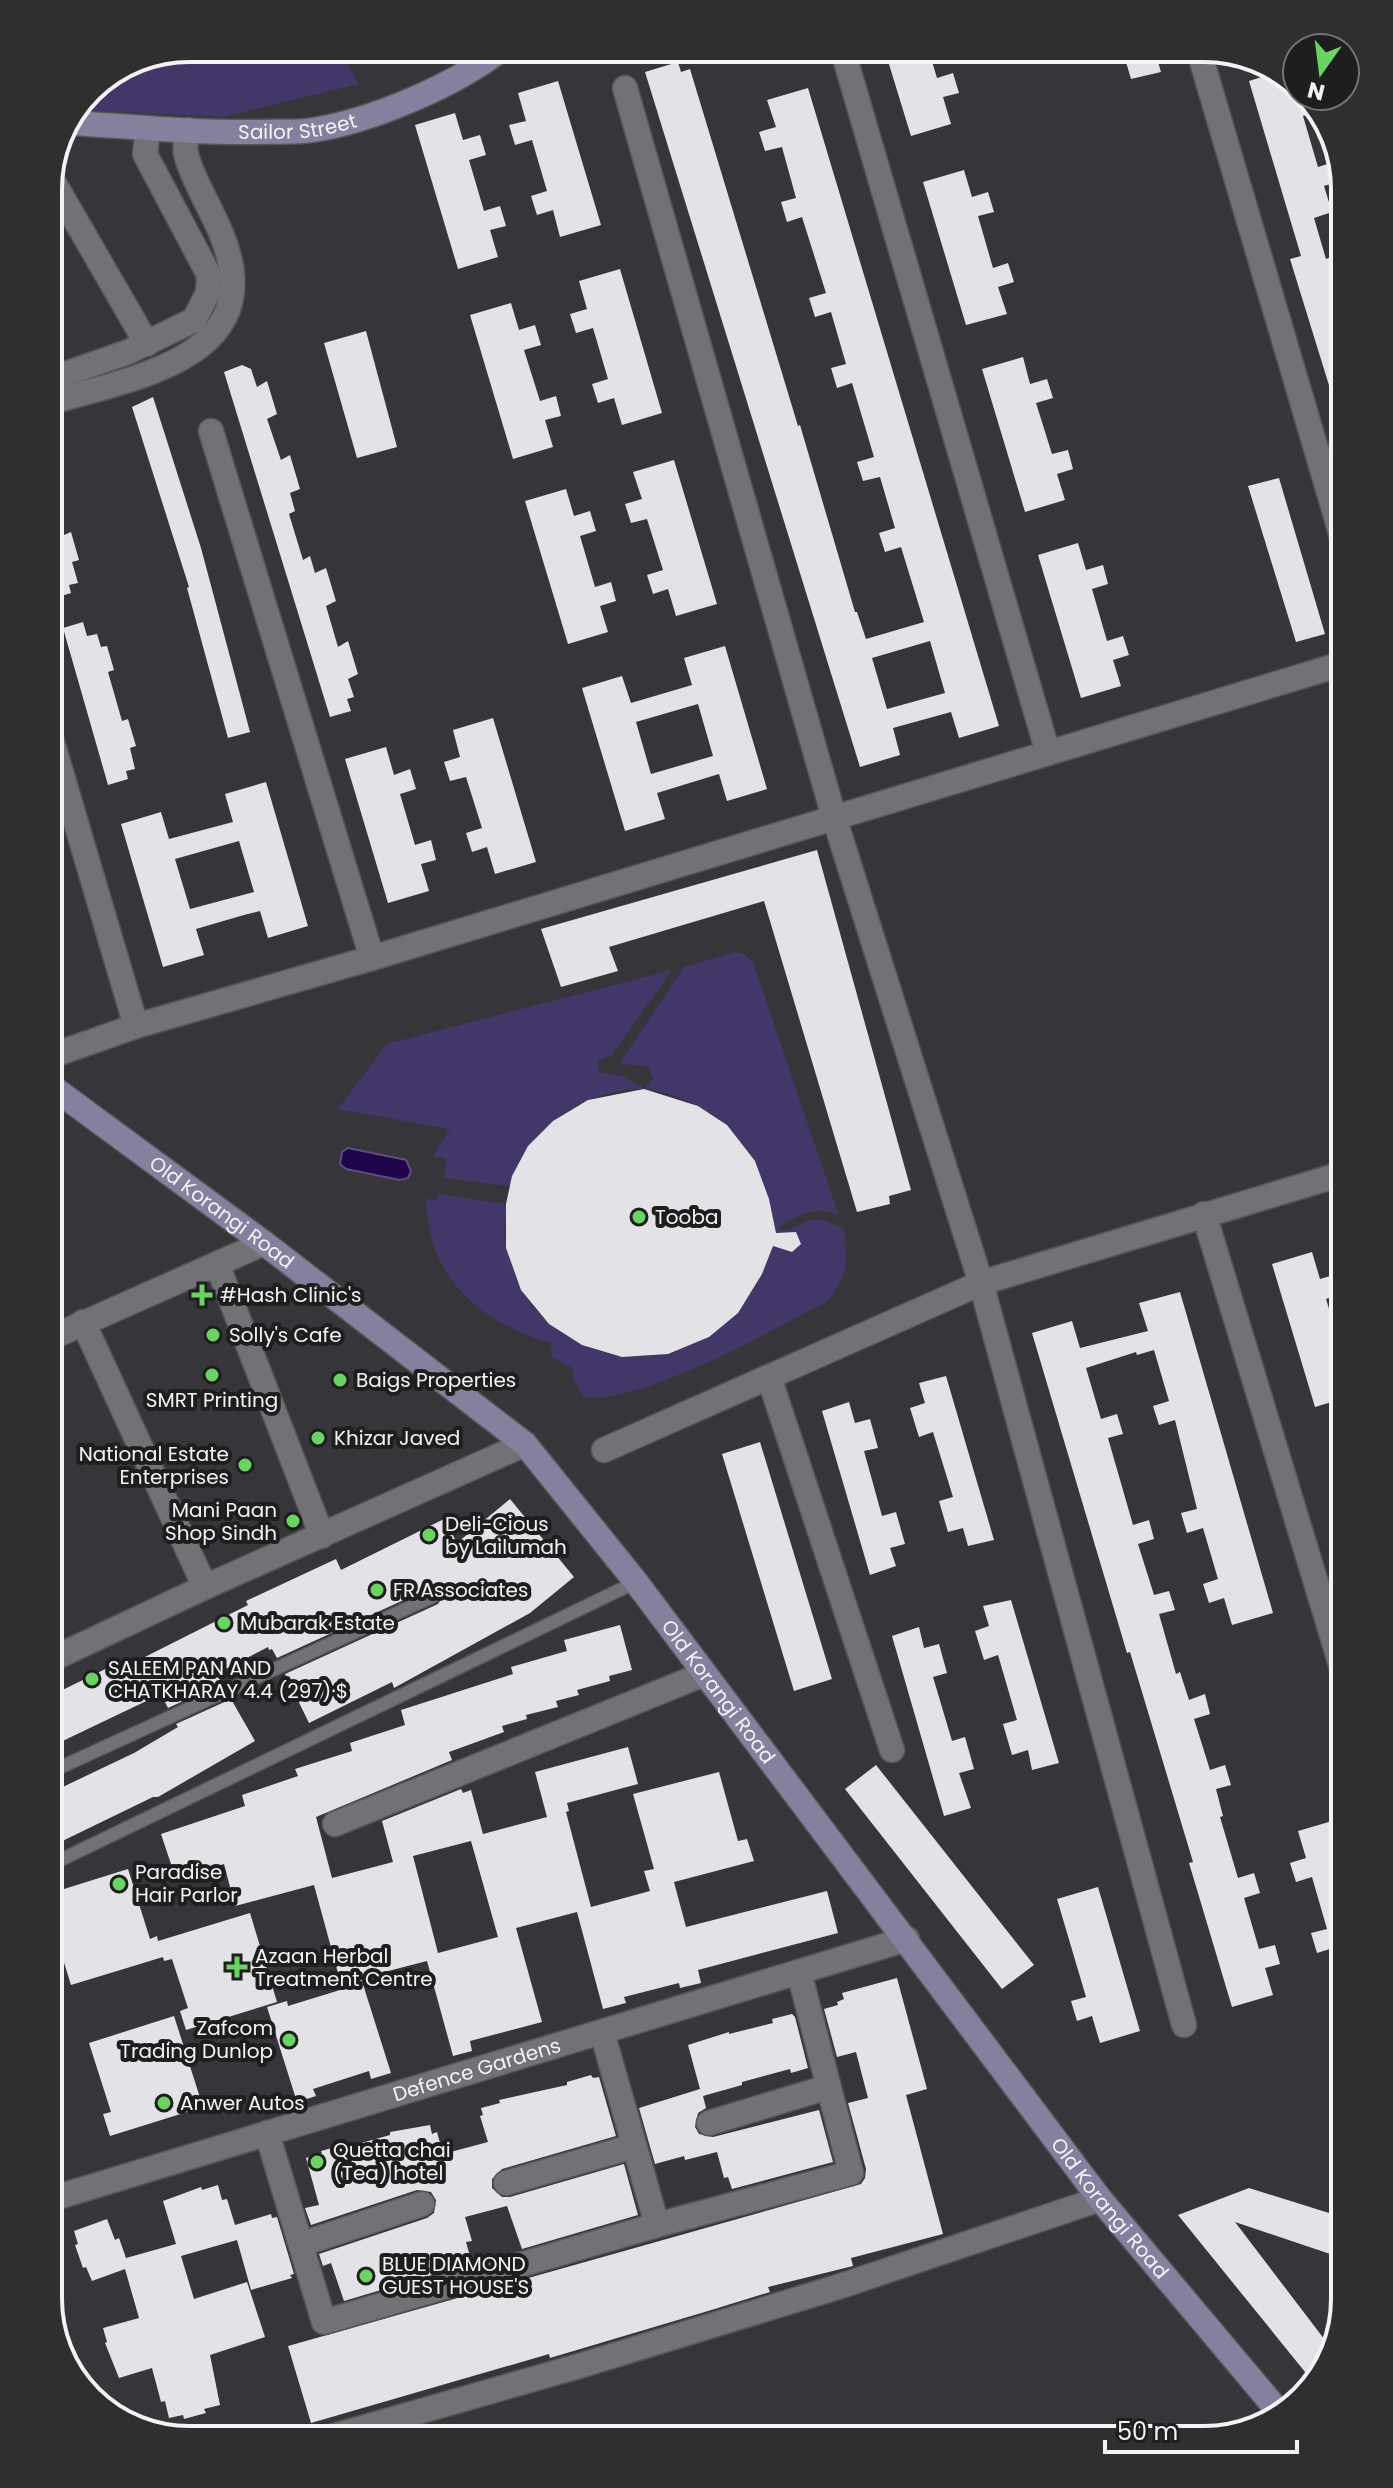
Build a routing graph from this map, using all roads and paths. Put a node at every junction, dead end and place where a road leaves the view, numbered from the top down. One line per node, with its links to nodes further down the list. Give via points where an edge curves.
1 (480, 62): 7 (street, Sailor Street, via 448,82 349,123 310,131)
2 (846, 62): 15 (street)
3 (1202, 62): 13 (street)
4 (625, 88): 17 (street)
5 (81, 123): 6 (street, Sailor Street)
6 (148, 128): 7 (street, Sailor Street); 9 (street, via 145,154 209,275 208,293 194,320)
7 (188, 130): 11 (street, via 185,152 223,236 235,277 222,324 208,340 162,369)
8 (62, 197): 9 (street)
9 (147, 344): 10 (street)
10 (62, 375)
11 (62, 399)
12 (211, 431): 18 (street)
13 (1331, 499)
14 (1331, 667): 15 (street)
15 (1048, 753): 17 (street)
16 (62, 775): 19 (street)
17 (834, 817): 18 (street); 26 (street)
18 (372, 958): 19 (street)
19 (136, 1026): 20 (street)
20 (62, 1052)
21 (62, 1094): 24 (street, Old Korangi Road)
22 (1331, 1177): 23 (street)
23 (1204, 1214): 26 (street); 36 (street)
24 (264, 1243): 25 (street); 30 (street, Old Korangi Road)
25 (217, 1264): 27 (street); 32 (street)
26 (981, 1283): 29 (street); 45 (street)
27 (83, 1322): 28 (street); 34 (street)
28 (62, 1332)
29 (769, 1377): 31 (street); 39 (street)
30 (525, 1444): 32 (street); 33 (street, Old Korangi Road)
31 (604, 1450)
32 (322, 1536): 34 (street)
33 (636, 1582): 38 (street, Old Korangi Road); 42 (lane)
34 (205, 1587): 37 (street)
35 (434, 1596): 40 (lane)
36 (1331, 1632)
37 (62, 1654)
38 (704, 1674): 41 (street); 43 (street, Old Korangi Road)
39 (892, 1750)
40 (62, 1767)
41 (335, 1824)
42 (62, 1859)
43 (907, 1939): 44 (street, Defence Gardens); 53 (street, Old Korangi Road)
44 (799, 1972): 46 (street, Defence Gardens); 47 (street)
45 (1184, 2025)
46 (602, 2032): 49 (street, Defence Gardens); 50 (street)
47 (828, 2087): 48 (street); 55 (street, via 851,2173)
48 (709, 2123)
49 (267, 2133): 52 (street, Defence Gardens); 56 (street)
50 (634, 2146): 51 (street); 55 (street)
51 (506, 2183)
52 (62, 2196)
53 (1100, 2199): 57 (street, Old Korangi Road); 58 (street, via 841,2286)
54 (422, 2204): 56 (street)
55 (657, 2225): 56 (street, via 324,2322)
56 (302, 2244)
57 (1274, 2406)
58 (369, 2426)

